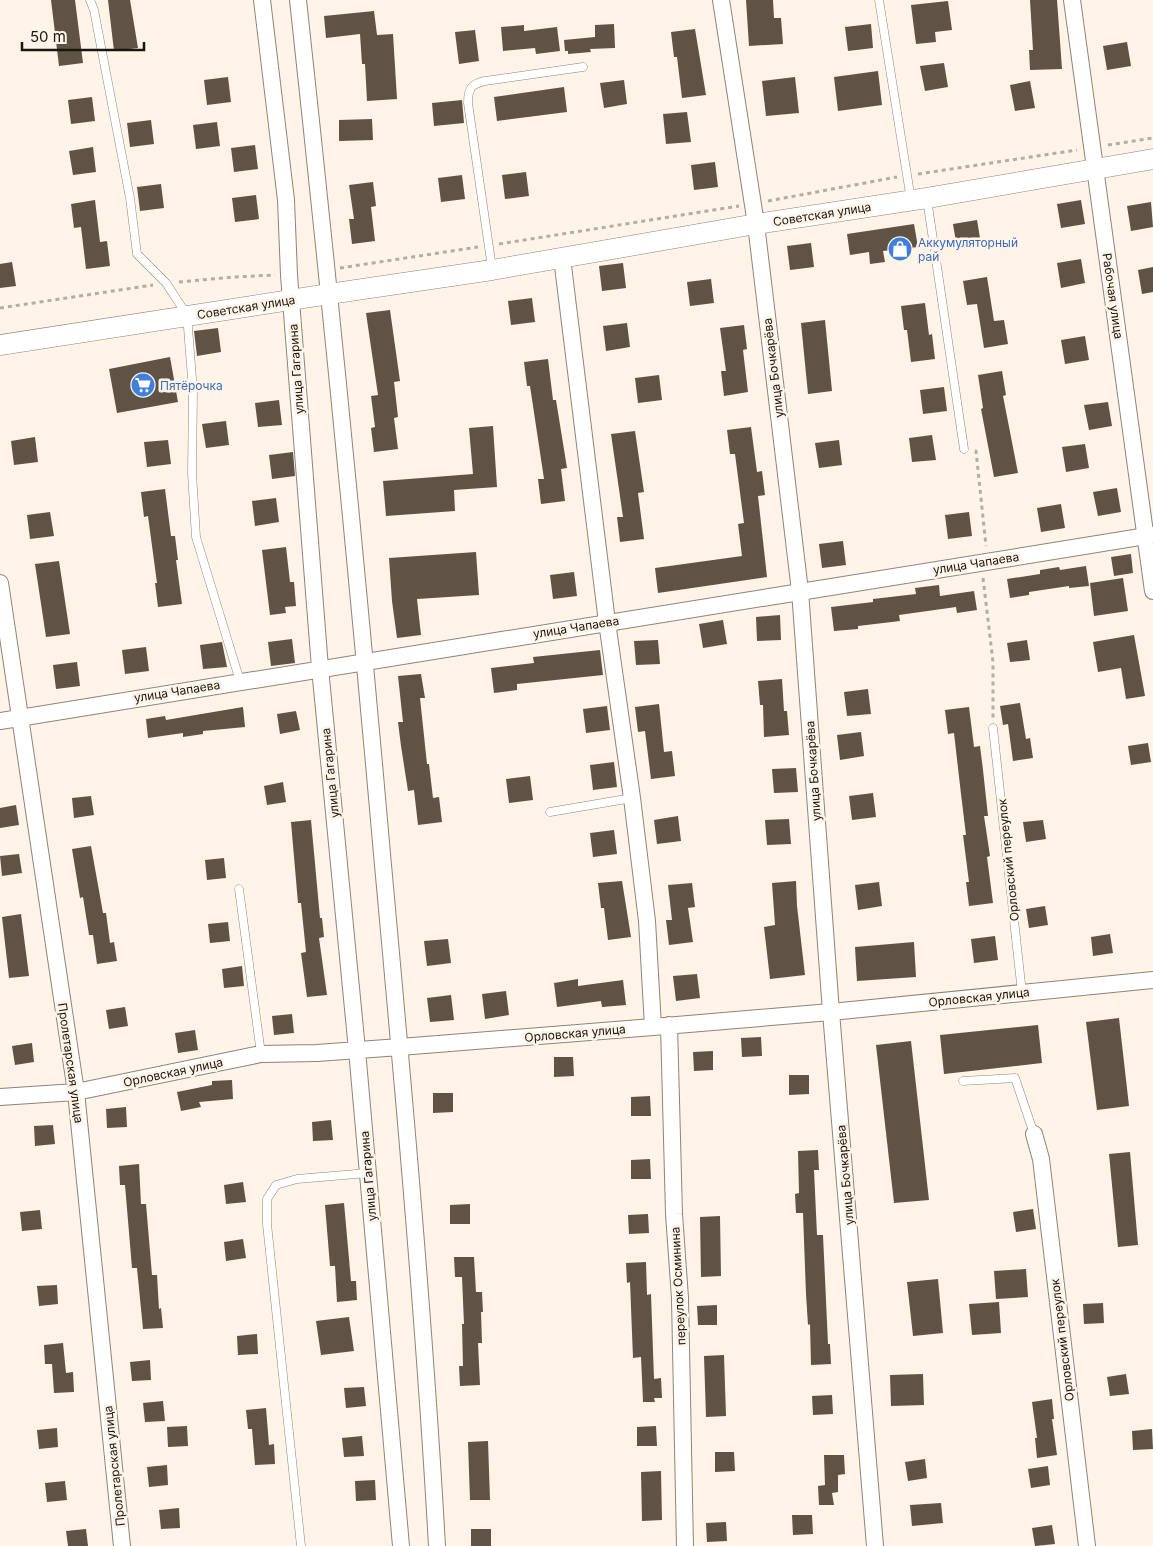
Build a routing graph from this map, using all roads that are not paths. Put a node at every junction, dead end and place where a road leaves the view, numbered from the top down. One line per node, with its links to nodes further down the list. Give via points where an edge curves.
1 (90, 0): 16 (lane, via 130,198 137,254 166,283)
2 (262, 0): 15 (street, улица Гагарина, via 286,200)
3 (298, 0): 14 (street)
4 (721, 0): 11 (street, улица Бочкарёва)
5 (879, 0): 10 (lane, via 906,175)
6 (1072, 0): 9 (street, Рабочая улица)
7 (583, 67): 13 (lane, via 485,81 474,84 468,91)
8 (1153, 159): 9 (street, Советская улица)
9 (1096, 168): 10 (street, Советская улица); 19 (street, Рабочая улица)
10 (919, 199): 11 (street, Советская улица); 18 (lane)
11 (756, 224): 12 (street, Советская улица); 21 (street, улица Бочкарёва)
12 (562, 258): 13 (street, Советская улица); 23 (street, переулок Осминина)
13 (492, 270): 14 (street, Советская улица)
14 (329, 294): 15 (street, Советская улица); 24 (street)
15 (291, 300): 16 (street, Советская улица); 25 (street, улица Гагарина)
16 (187, 315): 17 (street, Советская улица); 26 (lane, via 193,391 192,473 196,537)
17 (0, 345)
18 (964, 449)
19 (1149, 536): 21 (street, улица Чапаева); 22 (street, Рабочая улица)
20 (0, 584): 27 (street, Пролетарская улица)
21 (800, 591): 23 (street, улица Чапаева); 35 (street, улица Бочкарёва)
22 (1153, 592)
23 (607, 622): 24 (street, улица Чапаева); 30 (street, переулок Осминина)
24 (365, 661): 25 (street, улица Чапаева); 37 (street)
25 (320, 668): 26 (street, улица Чапаева); 38 (street, улица Гагарина)
26 (240, 681): 27 (street, улица Чапаева)
27 (19, 716): 28 (street, улица Чапаева); 41 (street, Пролетарская улица)
28 (0, 720)
29 (994, 728): 34 (lane, Орловский переулок)
30 (632, 798): 31 (lane); 36 (street, переулок Осминина)
31 (550, 812)
32 (239, 889): 39 (lane)
33 (1153, 980): 34 (street, Орловская улица)
34 (1022, 993): 35 (street, Орловская улица)
35 (832, 1012): 36 (street, Орловская улица); 50 (street, улица Бочкарёва)
36 (661, 1026): 37 (street, Орловская улица); 49 (street, переулок Осминина, via 680,1298)
37 (400, 1047): 38 (street, Орловская улица); 48 (street, via 419,1266)
38 (357, 1050): 39 (street, Орловская улица); 44 (street, улица Гагарина)
39 (261, 1054): 41 (street, Орловская улица)
40 (963, 1081): 43 (lane, via 1015,1078)
41 (76, 1092): 42 (street, Орловская улица); 45 (street, Пролетарская улица)
42 (0, 1097)
43 (1034, 1134): 51 (street, Орловский переулок, via 1041,1159)
44 (368, 1173): 46 (lane, via 276,1184 267,1199); 47 (street, улица Гагарина)
45 (122, 1546)
46 (301, 1546)
47 (401, 1546)
48 (437, 1546)
49 (685, 1546)
50 (875, 1546)
51 (1087, 1546)

